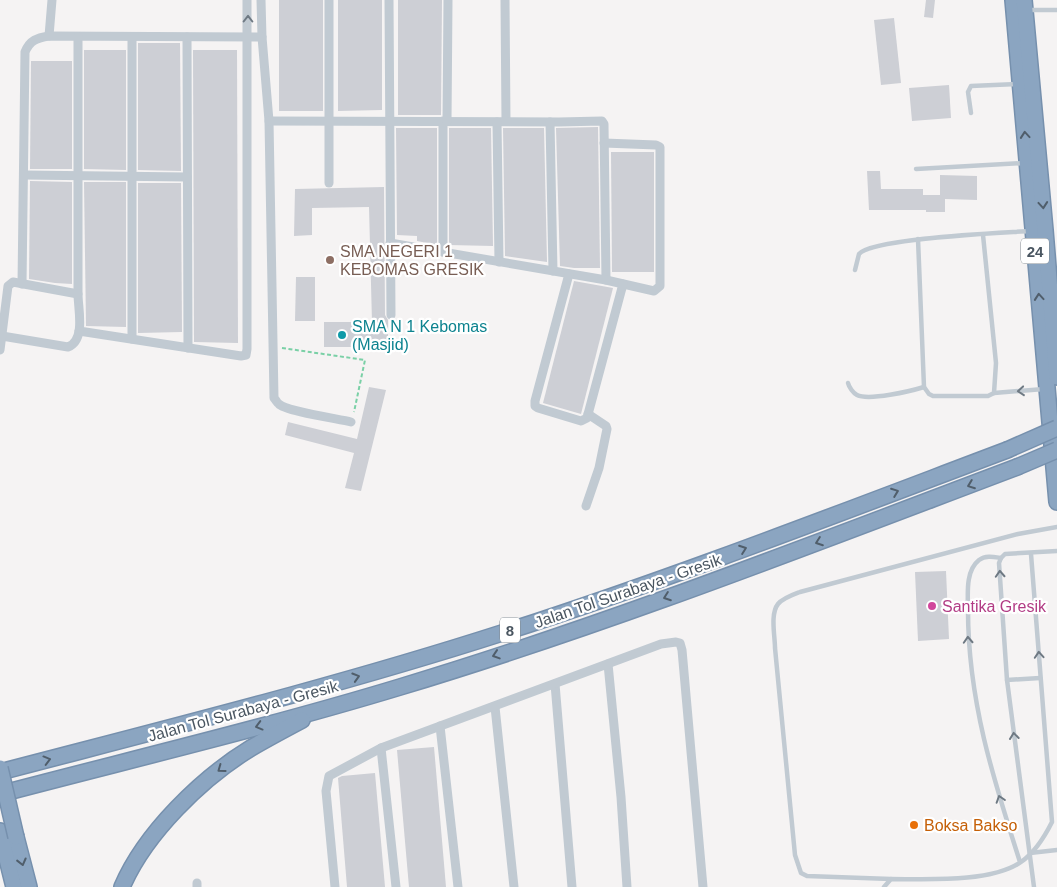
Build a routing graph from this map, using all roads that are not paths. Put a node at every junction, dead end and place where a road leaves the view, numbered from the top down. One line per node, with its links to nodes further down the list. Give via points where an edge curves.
1 (52, 0): 11 (street)
2 (248, 0): 15 (street, one-way to 2)
3 (262, 0): 16 (street)
4 (330, 0): 20 (street)
5 (389, 0): 21 (street)
6 (448, 0): 22 (street)
7 (505, 0): 23 (street)
8 (1013, 0): 17 (highway, 24)
9 (1025, 5): 10 (lane); 33 (highway, 24, one-way to 33)
10 (1057, 10)
11 (49, 36): 12 (street); 28 (street, via 37,38 25,52)
12 (78, 37): 13 (street); 29 (street)
13 (132, 37): 14 (street); 30 (street)
14 (187, 37): 15 (street); 31 (street)
15 (248, 38): 16 (street); 50 (street, via 247,349 241,356)
16 (262, 38): 19 (street)
17 (1021, 83): 18 (lane, via 971,86 968,92); 26 (highway, 24, one-way to 17)
18 (971, 113)
19 (269, 121): 20 (street); 57 (street, via 274,398 279,405 298,412)
20 (330, 121): 21 (street); 32 (street)
21 (389, 121): 22 (street); 36 (street)
22 (445, 121): 23 (street); 37 (street)
23 (502, 122): 24 (street); 38 (street)
24 (550, 122): 25 (street, via 602,121); 40 (street)
25 (604, 143): 42 (street); 44 (street, via 656,144 660,147 660,286 654,291)
26 (1028, 162): 27 (lane); 33 (highway, 24)
27 (916, 169)
28 (24, 175): 29 (street); 43 (street)
29 (78, 176): 30 (street); 45 (street)
30 (131, 176): 31 (street); 49 (street)
31 (187, 177): 50 (street)
32 (329, 183)
33 (1039, 230): 34 (lane); 53 (highway, 24)
34 (983, 235): 35 (lane); 55 (lane, via 996,363)
35 (918, 239): 39 (lane, via 870,247 859,254); 54 (lane)
36 (390, 243): 37 (street); 46 (street)
37 (443, 252): 38 (street)
38 (499, 262): 40 (street)
39 (855, 270)
40 (553, 271): 41 (street)
41 (569, 274): 42 (street); 56 (street, via 535,406 581,421)
42 (606, 280): 44 (street)
43 (22, 284): 45 (street); 48 (street, via 13,282 8,286)
44 (623, 284): 56 (street)
45 (78, 294): 47 (street)
46 (391, 315)
47 (79, 331): 48 (street, via 75,342 68,347); 49 (street)
48 (2, 336): 51 (street)
49 (132, 339): 50 (street)
50 (188, 348)
51 (0, 350)
52 (848, 382): 54 (lane, via 857,395 863,396)
53 (1052, 383): 55 (lane, one-way to 55); 60 (highway, 24)
54 (924, 387): 55 (lane, via 933,396 988,396)
55 (994, 393)
56 (588, 414): 61 (street, via 607,429 599,468)
57 (352, 422)
58 (1057, 428): 75 (highway, Jalan Tol Surabaya - Gresik / 8, one-way to 58, bridge, via 322,687 501,633 642,586 1007,450)
59 (1057, 450): 71 (highway, Jalan Tol Surabaya - Gresik / 8, one-way to 71, bridge, via 810,546 623,613 400,687)
60 (1057, 502)
61 (586, 506)
62 (1057, 527): 81 (lane, via 1018,534 800,592 777,604 774,617 776,648 798,867 807,876)
63 (1057, 551): 64 (lane)
64 (1031, 554): 65 (lane, via 1005,554); 67 (lane, one-way to 64)
65 (1001, 558): 68 (lane, one-way to 65, via 999,571); 80 (lane, one-way to 65, via 991,770 975,701 968,640 968,584 972,571 981,558)
66 (608, 664): 69 (street); 90 (street); 91 (street, via 661,644 681,644)
67 (1040, 678): 68 (lane); 79 (lane, via 1052,822)
68 (1007, 680): 79 (lane, one-way to 68)
69 (555, 684): 70 (street); 89 (street)
70 (495, 707): 72 (street); 88 (street)
71 (323, 708): 76 (highway, Jalan Tol Surabaya - Gresik / 8, one-way to 76); 84 (highway, one-way to 84, via 250,748 182,803 152,838)
72 (440, 726): 73 (street); 87 (street)
73 (381, 748): 85 (street, via 329,776 326,791); 86 (street)
74 (0, 768): 77 (highway, bridge)
75 (0, 772)
76 (0, 794)
77 (6, 836): 82 (highway); 83 (highway, one-way to 83)
78 (1057, 850): 79 (lane)
79 (1030, 854): 80 (lane); 93 (lane)
80 (1020, 862): 81 (lane, via 999,872 973,877)
81 (891, 879): 92 (lane)
82 (14, 887)
83 (28, 887)
84 (122, 887)
85 (335, 887)
86 (396, 887)
87 (458, 887)
88 (514, 887)
89 (572, 887)
90 (627, 887)
91 (703, 887)
92 (884, 887)
93 (1034, 887)

